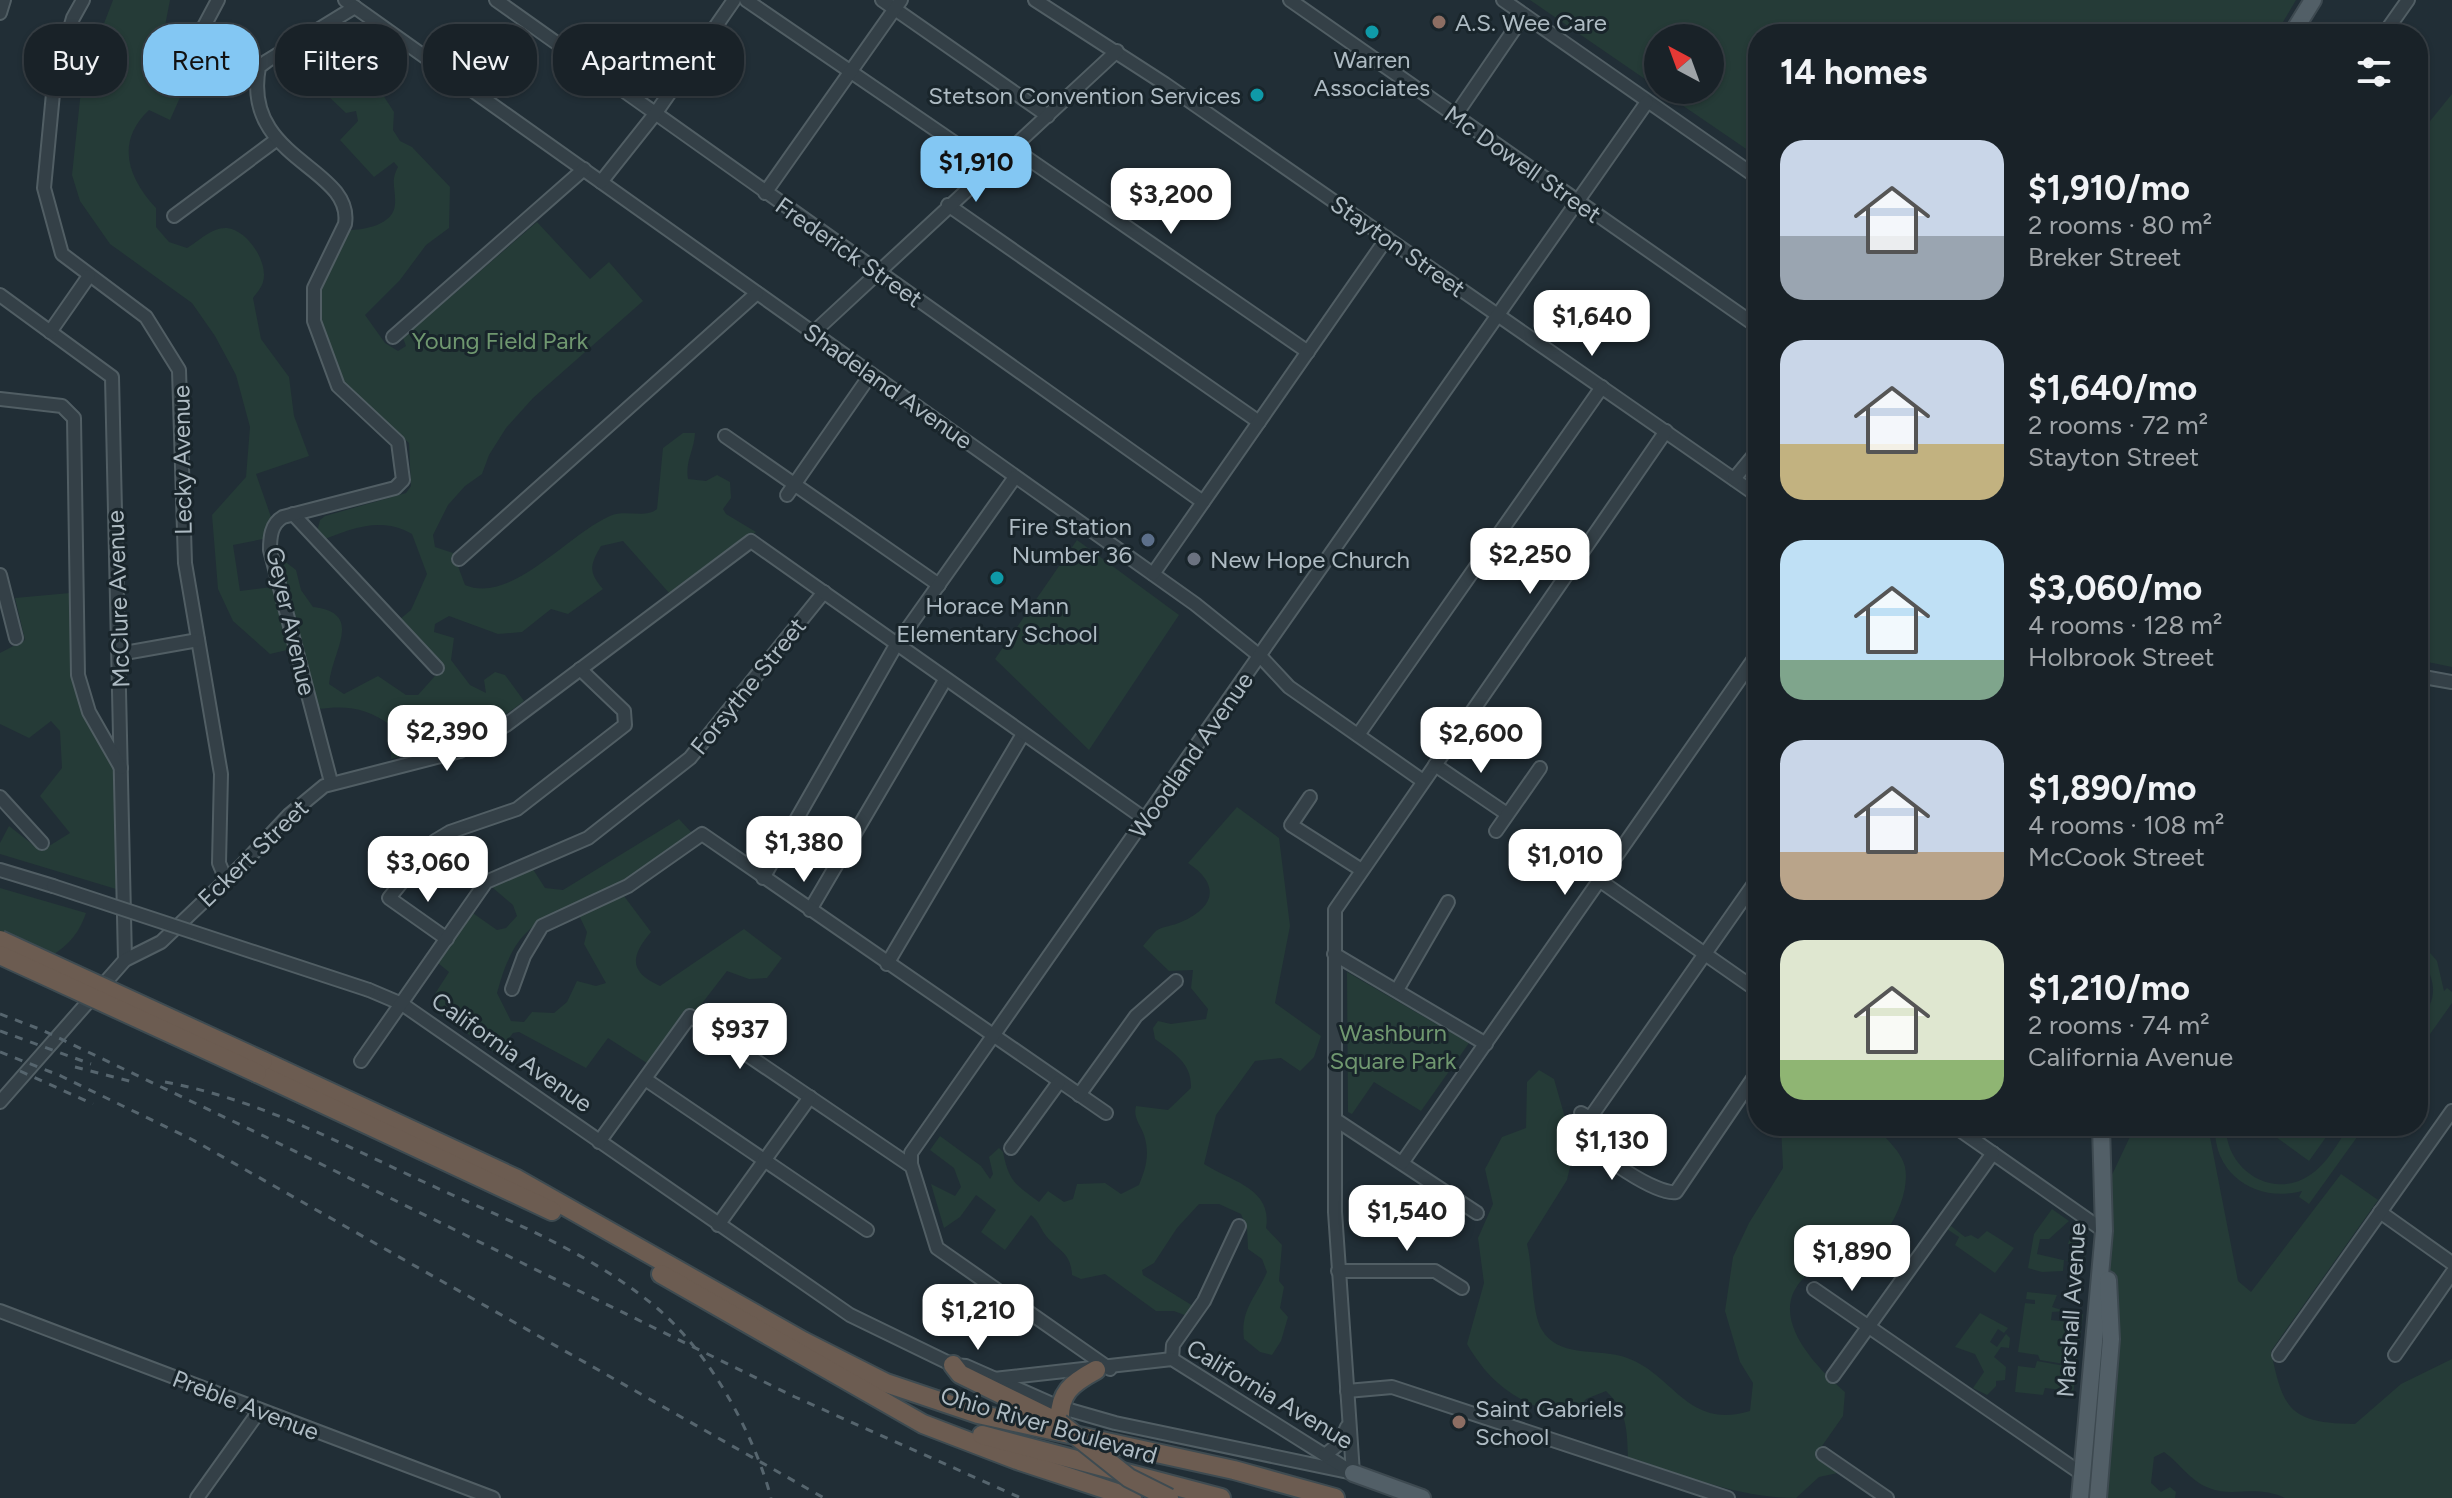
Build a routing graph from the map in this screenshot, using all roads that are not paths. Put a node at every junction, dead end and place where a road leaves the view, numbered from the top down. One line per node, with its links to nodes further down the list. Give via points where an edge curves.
1 (4, 0): 15 (street)
2 (83, 0): 42 (street, Lecky Avenue, via 54,83 44,184 62,254)
3 (218, 0): 17 (street)
4 (496, 0): 27 (street, Frederick Street)
5 (734, 0): 27 (street)
6 (746, 0): 22 (street)
7 (882, 0): 14 (street)
8 (1035, 0): 20 (street, Stayton Street)
9 (1290, 0): 29 (street, Mc Dowell Street)
10 (1503, 0): 16 (street)
11 (2313, 0): 18 (main road)
12 (2408, 0): 19 (street)
13 (350, 4): 21 (street); 33 (street, Shadeland Avenue)
14 (898, 5): 22 (street); 28 (street)
15 (0, 13)
16 (1524, 15): 24 (street); 29 (street)
17 (205, 24)
18 (2298, 24)
19 (2391, 24)
20 (1117, 51): 28 (street); 40 (street, Stayton Street)
21 (259, 67)
22 (850, 72): 32 (street); 36 (street)
23 (259, 93): 30 (street, Geyer Avenue, via 263,116)
24 (1644, 100)
25 (1646, 104): 37 (street, Woodland Avenue)
26 (1650, 104): 34 (street)
27 (655, 114): 35 (street); 36 (street, Frederick Street)
28 (1048, 116): 31 (street)
29 (1455, 116): 37 (street, Mc Dowell Street)
30 (276, 140): 39 (street); 63 (street, Geyer Avenue, via 341,201 345,224 314,288 314,321 338,386 398,442 404,476 395,488)
31 (1014, 149): 32 (street); 50 (street)
32 (990, 167): 38 (street)
33 (584, 169): 35 (street, Shadeland Avenue); 49 (street)
34 (1748, 171)
35 (601, 182): 43 (street, Shadeland Avenue)
36 (765, 193): 41 (street, Frederick Street)
37 (1577, 201): 45 (street, Woodland Avenue); 46 (street, Mc Dowell Street)
38 (948, 205): 41 (street); 54 (street)
39 (174, 216)
40 (1387, 238): 45 (street, Stayton Street); 50 (street)
41 (878, 271): 48 (street); 62 (street, Frederick Street)
42 (89, 276): 47 (street); 70 (street, Lecky Avenue, via 146,317 179,370 185,563)
43 (757, 293): 48 (street, Shadeland Avenue); 64 (street)
44 (0, 295): 47 (street, McClure Avenue)
45 (1497, 314): 52 (street, Stayton Street); 73 (street, Woodland Avenue)
46 (1748, 320)
47 (50, 332): 72 (street, McClure Avenue, via 112,377)
48 (813, 333): 51 (street, Shadeland Avenue)
49 (393, 337)
50 (1308, 352): 54 (street)
51 (871, 374): 58 (street, Shadeland Avenue); 60 (street)
52 (1602, 387): 55 (street, Stayton Street); 81 (street)
53 (0, 399): 84 (street, via 62,406 74,418 78,675 89,712)
54 (1259, 422): 62 (street)
55 (1666, 431): 59 (street, Stayton Street); 82 (street)
56 (725, 436): 60 (street)
57 (1748, 462): 59 (street)
58 (1015, 477): 65 (street, Shadeland Avenue); 67 (street)
59 (1734, 479): 61 (street, Stayton Street)
60 (791, 489): 67 (street)
61 (1748, 489)
62 (1203, 502): 65 (street)
63 (293, 514): 75 (street); 86 (street, Geyer Avenue, via 276,523 270,550)
64 (459, 559)
65 (1153, 574): 73 (street, Shadeland Avenue)
66 (0, 575): 69 (street)
67 (939, 585): 71 (street)
68 (824, 592): 71 (street); 76 (street, Eckert Street, via 751,541); 101 (street, Forsythe Street, via 690,758 588,838 486,882)
69 (16, 638)
70 (198, 640): 72 (street); 96 (street, Lecky Avenue, via 221,774 219,863)
71 (896, 645): 78 (street); 95 (street)
72 (119, 654): 84 (street, McClure Avenue)
73 (1261, 657): 81 (street, Shadeland Avenue, via 1289,687); 90 (street, Woodland Avenue)
74 (1748, 667): 97 (street)
75 (437, 668)
76 (580, 669): 86 (street, Eckert Street, via 506,725 460,751); 101 (street, via 617,703 626,721 517,809 435,841 389,898)
77 (2428, 678): 79 (street)
78 (945, 680): 80 (street); 100 (street)
79 (2452, 682)
80 (1023, 734): 90 (street); 107 (street)
81 (1358, 735): 85 (street, Shadeland Avenue)
82 (1435, 765): 85 (street); 89 (street)
83 (1540, 768): 89 (street)
84 (123, 770): 106 (street, McClure Avenue)
85 (1423, 781): 93 (street)
86 (331, 782): 96 (street, Eckert Street, via 289,815)
87 (0, 797): 92 (street)
88 (1310, 797): 93 (street, via 1291,825)
89 (1507, 814): 91 (street)
90 (1145, 819): 113 (street, Woodland Avenue)
91 (1496, 831)
92 (42, 843)
93 (1360, 869): 103 (street, via 1335,910)
94 (0, 870): 112 (street, California Avenue, bridge)
95 (763, 878): 100 (street); 110 (street, via 702,834 628,886 542,926)
96 (226, 880): 106 (street, Eckert Street, via 161,942)
97 (1599, 880): 104 (street); 114 (street)
98 (1748, 892): 104 (street)
99 (1448, 902): 111 (street)
100 (810, 910): 107 (street)
101 (447, 939): 112 (street, Forsythe Street)
102 (0, 940): 116 (highway, bridge)
103 (1334, 954): 111 (street); 125 (street)
104 (1705, 954): 109 (street); 119 (street, via 1586,1115 1588,1139 1603,1155 1659,1191 1676,1192)
105 (0, 955): 116 (highway, bridge)
106 (125, 960): 122 (street, Eckert Street)
107 (887, 964): 113 (street)
108 (1176, 981): 120 (street, via 1136,1016)
109 (1748, 984)
110 (512, 989)
111 (1397, 990): 114 (street)
112 (402, 1004): 115 (street, Forsythe Street); 128 (street, California Avenue)
113 (992, 1037): 118 (street); 133 (street, Woodland Avenue, via 913,1150)
114 (1486, 1044): 132 (street)
115 (361, 1061)
116 (260, 1067): 154 (highway, via 544,1207); 159 (highway, via 517,1179 886,1383 978,1414)
117 (645, 1079): 121 (street, via 690,1016); 128 (street); 131 (street)
118 (1059, 1082): 120 (street); 129 (street)
119 (1748, 1086)
120 (1079, 1095): 124 (street)
121 (810, 1097): 131 (street); 133 (street)
122 (0, 1102)
123 (2452, 1111): 134 (street)
124 (1106, 1113)
125 (1336, 1120): 132 (street); 141 (street)
126 (1968, 1136): 130 (street)
127 (2101, 1136): 139 (main road, Marshall Avenue)
128 (599, 1142): 136 (street, California Avenue)
129 (1011, 1148)
130 (1993, 1153): 139 (street); 146 (street)
131 (764, 1161): 136 (street); 138 (street)
132 (1402, 1163): 135 (street)
133 (911, 1166): 151 (street, via 937,1248)
134 (2380, 1212): 140 (street); 147 (street)
135 (1477, 1213)
136 (718, 1225): 150 (street, California Avenue, via 850,1315)
137 (1239, 1226): 149 (street, via 1204,1301 1173,1345)
138 (867, 1230)
139 (2104, 1231): 163 (main road, Marshall Avenue); 175 (main road, via 2111,1339)
140 (2452, 1263)
141 (1338, 1271): 143 (street, via 1435,1271); 155 (street)
142 (2452, 1273): 148 (street)
143 (1462, 1288)
144 (1814, 1289): 146 (street)
145 (0, 1311): 156 (street, Preble Avenue)
146 (1869, 1326): 152 (street); 163 (street)
147 (2279, 1355)
148 (2395, 1355)
149 (1172, 1359): 151 (street, California Avenue); 161 (street, California Avenue)
150 (953, 1365): 153 (street, California Avenue); 157 (highway, via 960,1374)
151 (1103, 1369): 153 (street, California Avenue); 157 (highway, via 1067,1389)
152 (1833, 1376)
153 (992, 1379): 157 (street, California Avenue)
154 (868, 1391): 166 (highway, via 923,1424); 168 (highway, Ohio River Boulevard, via 1000,1441)
155 (1347, 1391): 158 (street); 172 (street, via 1392,1387)
156 (260, 1410): 164 (street); 165 (street, Preble Avenue)
157 (1058, 1416): 162 (street, California Avenue); 167 (highway, bridge, via 1129,1478)
158 (1349, 1420): 161 (street, via 1340,1443); 162 (street)
159 (1130, 1450): 169 (highway, Ohio River Boulevard); 170 (highway, via 1234,1470)
160 (1823, 1454): 173 (street)
161 (1325, 1455): 162 (street, California Avenue)
162 (1353, 1473): 171 (main road, California Avenue)
163 (2082, 1474): 174 (main road, Marshall Avenue)
164 (197, 1498)
165 (493, 1498)
166 (1132, 1498)
167 (1169, 1498)
168 (1221, 1498)
169 (1298, 1498)
170 (1335, 1498)
171 (1422, 1498)
172 (1728, 1498)
173 (1887, 1498)
174 (2080, 1498)
175 (2098, 1498)

